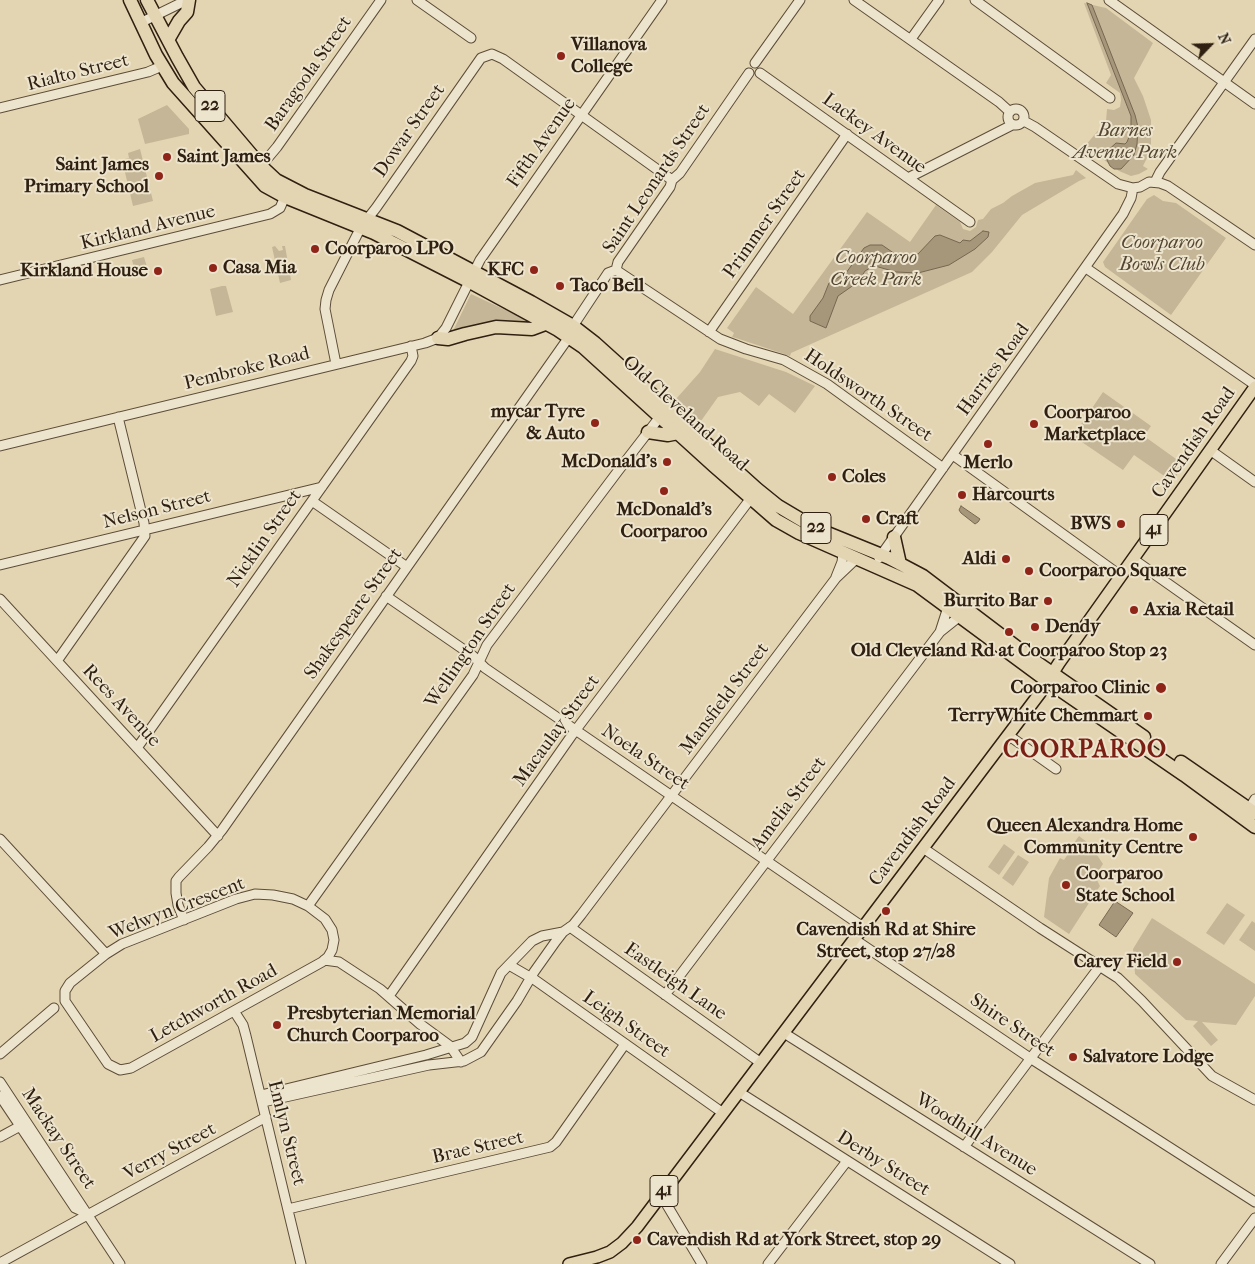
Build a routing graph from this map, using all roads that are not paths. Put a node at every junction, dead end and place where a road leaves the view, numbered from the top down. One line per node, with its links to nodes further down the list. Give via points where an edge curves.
1 (130, 0): 13 (highway, Old Cleveland Road / 22)
2 (147, 0): 12 (highway, Old Cleveland Road / 22)
3 (188, 0): 12 (street); 17 (highway, via 187,12)
4 (381, 0): 31 (street, Baragoola Street)
5 (417, 0): 14 (street)
6 (662, 0): 27 (street, Fifth Avenue)
7 (800, 0): 18 (street)
8 (854, 0): 15 (street)
9 (939, 0): 15 (street)
10 (975, 0): 23 (street)
11 (1108, 0): 22 (street)
12 (155, 16): 13 (street); 17 (highway, Old Cleveland Road / 22)
13 (140, 23): 19 (highway, Old Cleveland Road / 22)
14 (471, 38)
15 (911, 39): 26 (street)
16 (1255, 39): 22 (street)
17 (168, 40): 31 (highway, Old Cleveland Road / 22, via 194,87)
18 (755, 63): 20 (street, via 760,65); 21 (street, via 749,66)
19 (162, 66): 25 (street, Rialto Street); 36 (highway, Old Cleveland Road / 22, via 181,94 260,181 270,190)
20 (760, 72): 21 (street, via 756,75); 30 (street, Lackey Avenue)
21 (749, 73): 33 (street, Saint Leonards Street)
22 (1224, 82): 24 (street); 34 (street)
23 (1110, 98)
24 (1255, 104)
25 (0, 108)
26 (1010, 112): 28 (street, via 1020,110 1024,113); 29 (street, via 1008,119)
27 (581, 116): 33 (street); 38 (street, Dowar Street, via 503,59 486,55 477,63); 42 (street, Fifth Avenue)
28 (1024, 121): 29 (street, via 1020,125); 35 (street, via 1104,176)
29 (1012, 124): 32 (street)
30 (847, 134): 32 (street, Lackey Avenue); 46 (street, Primmer Street)
31 (261, 166): 36 (highway, Old Cleveland Road / 22)
32 (908, 178): 37 (street, Lackey Avenue)
33 (672, 180): 41 (street, Saint Leonards Street, via 618,262)
34 (1155, 182): 35 (street); 39 (street, via 1177,190)
35 (1133, 188): 40 (street, Harries Road, via 1129,204)
36 (287, 192): 38 (highway, Old Cleveland Road / 22); 43 (street, Kirkland Avenue, via 279,210 270,214)
37 (970, 222)
38 (364, 223): 42 (highway, Old Cleveland Road / 22, via 396,231); 49 (street, Dowar Street, via 326,300 325,314)
39 (1255, 245)
40 (1086, 268): 50 (street); 57 (street, Harries Road)
41 (616, 270): 45 (street, Saint Leonards Street, via 608,273); 46 (street, Holdsworth Street)
42 (471, 276): 44 (highway, Old Cleveland Road / 22); 45 (highway, Old Cleveland Road / 22); 47 (street)
43 (0, 280)
44 (548, 323): 45 (highway, Old Cleveland Road / 22); 47 (highway, via 532,329 496,327 448,339)
45 (571, 331): 51 (highway, Old Cleveland Road / 22, via 595,343); 71 (street, Shakespeare Street)
46 (709, 332): 58 (street, Holdsworth Street, via 728,342 784,360 827,384)
47 (438, 338): 48 (street, Pembroke Road)
48 (411, 346): 49 (street, Pembroke Road); 60 (street, Nicklin Street, via 411,361)
49 (336, 364): 52 (street, Pembroke Road)
50 (1255, 386): 56 (main road, Cavendish Road / 41)
51 (664, 413): 53 (street, Wellington Street); 54 (highway, Old Cleveland Road / 22); 61 (highway, Old Cleveland Road / 22)
52 (118, 417): 55 (street, Pembroke Road); 63 (street)
53 (648, 432): 54 (highway); 81 (street, Wellington Street, via 487,645)
54 (678, 433): 61 (highway, Old Cleveland Road / 22)
55 (0, 446)
56 (1210, 450): 59 (street); 67 (main road, Cavendish Road / 41)
57 (953, 455): 58 (street, Harries Road); 72 (street)
58 (943, 468): 64 (street, Harries Road)
59 (1255, 482)
60 (322, 487): 62 (street, Nicklin Street); 63 (street, Nelson Street)
61 (754, 494): 65 (highway, Old Cleveland Road / 22, via 764,511 787,527); 68 (highway, Old Cleveland Road / 22); 83 (street, Macaulay Street)
62 (312, 501): 71 (street); 85 (street, Nicklin Street)
63 (145, 530): 70 (street, Nelson Street); 80 (street, via 144,539)
64 (894, 538): 68 (street, Harries Road); 69 (highway)
65 (843, 553): 66 (highway, Old Cleveland Road / 22); 73 (street, Mansfield Street)
66 (856, 559): 68 (highway, Old Cleveland Road / 22); 73 (street, Mansfield Street)
67 (1133, 559): 72 (main road, Cavendish Road / 41); 79 (street)
68 (877, 561): 69 (highway, Old Cleveland Road / 22); 76 (highway, Old Cleveland Road / 22)
69 (900, 564): 82 (highway, Old Cleveland Road / 22, via 932,582)
70 (0, 565)
71 (406, 567): 74 (street, Shakespeare Street)
72 (1121, 576): 82 (main road, Cavendish Road / 41)
73 (836, 578): 87 (street, Mansfield Street)
74 (386, 596): 81 (street, Noela Street); 90 (street, Shakespeare Street)
75 (0, 599): 80 (street, Rees Avenue)
76 (948, 607): 77 (highway, Old Cleveland Road / 22); 78 (street, Amelia Street)
77 (960, 616): 78 (street, Amelia Street); 82 (highway, Old Cleveland Road / 22)
78 (940, 632): 93 (street, Amelia Street)
79 (1255, 645)
80 (58, 661): 85 (street, Rees Avenue)
81 (478, 662): 83 (street, Noela Street); 94 (street, Wellington Street, via 473,675)
82 (1050, 677): 84 (main road, Cavendish Road / 41); 88 (highway, Old Cleveland Road / 22)
83 (576, 730): 87 (street, Noela Street); 105 (street, Macaulay Street)
84 (1008, 735): 86 (street); 92 (main road, Cavendish Road / 41)
85 (137, 748): 90 (street, Rees Avenue)
86 (1056, 769)
87 (672, 796): 93 (street, Noela Street); 97 (street, Mansfield Street, via 587,908)
88 (1250, 810): 89 (highway, Old Cleveland Road / 22)
89 (1255, 827)
90 (218, 836): 95 (street, Shakespeare Street, via 177,879 176,899)
91 (0, 839): 99 (street)
92 (923, 848): 96 (main road, Cavendish Road / 41); 102 (street)
93 (767, 860): 96 (street, Noela Street); 104 (street, Amelia Street)
94 (308, 906): 95 (street, Welwyn Crescent, via 285,897 255,894); 100 (street, Welwyn Crescent, via 325,919 332,930 333,945)
95 (184, 920): 99 (street, Welwyn Crescent, via 122,944)
96 (863, 927): 98 (main road, Cavendish Road / 41)
97 (566, 930): 101 (street, via 532,941); 103 (street, Mansfield Street); 104 (street, Eastleigh Lane)
98 (854, 940): 108 (main road, Cavendish Road / 41); 112 (street, Shire Street)
99 (106, 954): 115 (street, Welwyn Crescent, via 73,980 64,994 65,1001 105,1061)
100 (324, 960): 105 (street, via 342,964); 107 (street, Letchworth Road)
101 (509, 965): 103 (street, Leigh Street); 110 (street, via 498,977 472,1037)
102 (1100, 966): 112 (street); 120 (street, via 1135,994 1212,1076)
103 (531, 978): 109 (street, Leigh Street); 113 (street, Mansfield Street, via 485,1048)
104 (665, 995): 114 (street, Eastleigh Lane)
105 (389, 996): 110 (street)
106 (54, 1008): 111 (street)
107 (234, 1011): 115 (street, Letchworth Road, via 131,1068); 119 (street, Emlyn Street, via 244,1030)
108 (784, 1033): 114 (main road, Cavendish Road / 41); 125 (street, Woodhill Avenue)
109 (625, 1044): 121 (street, Leigh Street); 129 (street, Brae Street, via 550,1147)
110 (452, 1048): 113 (street); 119 (street)
111 (0, 1054)
112 (1030, 1058): 125 (street); 128 (street, Shire Street)
113 (461, 1062): 119 (street)
114 (761, 1063): 117 (main road, Cavendish Road / 41)
115 (117, 1069)
116 (0, 1082): 123 (street, Mackay Street)
117 (739, 1092): 121 (main road, Cavendish Road / 41); 126 (street, Derby Street)
118 (0, 1096): 123 (street, Mackay Street)
119 (262, 1098): 122 (street, Emlyn Street)
120 (1255, 1100)
121 (723, 1113): 127 (main road, Cavendish Road / 41)
122 (266, 1118): 129 (street, Emlyn Street); 130 (street, Verry Street)
123 (23, 1124): 124 (street); 130 (street, Mackay Street, via 75,1208)
124 (0, 1137)
125 (964, 1146): 139 (street, Woodhill Avenue)
126 (847, 1161): 133 (street); 138 (street, Derby Street)
127 (661, 1195): 136 (main road, Cavendish Road / 41, via 616,1248); 137 (street)
128 (1255, 1202)
129 (288, 1209): 135 (street, Emlyn Street)
130 (88, 1214): 132 (street, Verry Street); 134 (street, Mackay Street)
131 (1255, 1218): 140 (street)
132 (0, 1263)
133 (771, 1263)
134 (120, 1264)
135 (301, 1264)
136 (569, 1264)
137 (702, 1264)
138 (1010, 1264)
139 (1150, 1264)
140 (1220, 1264)

